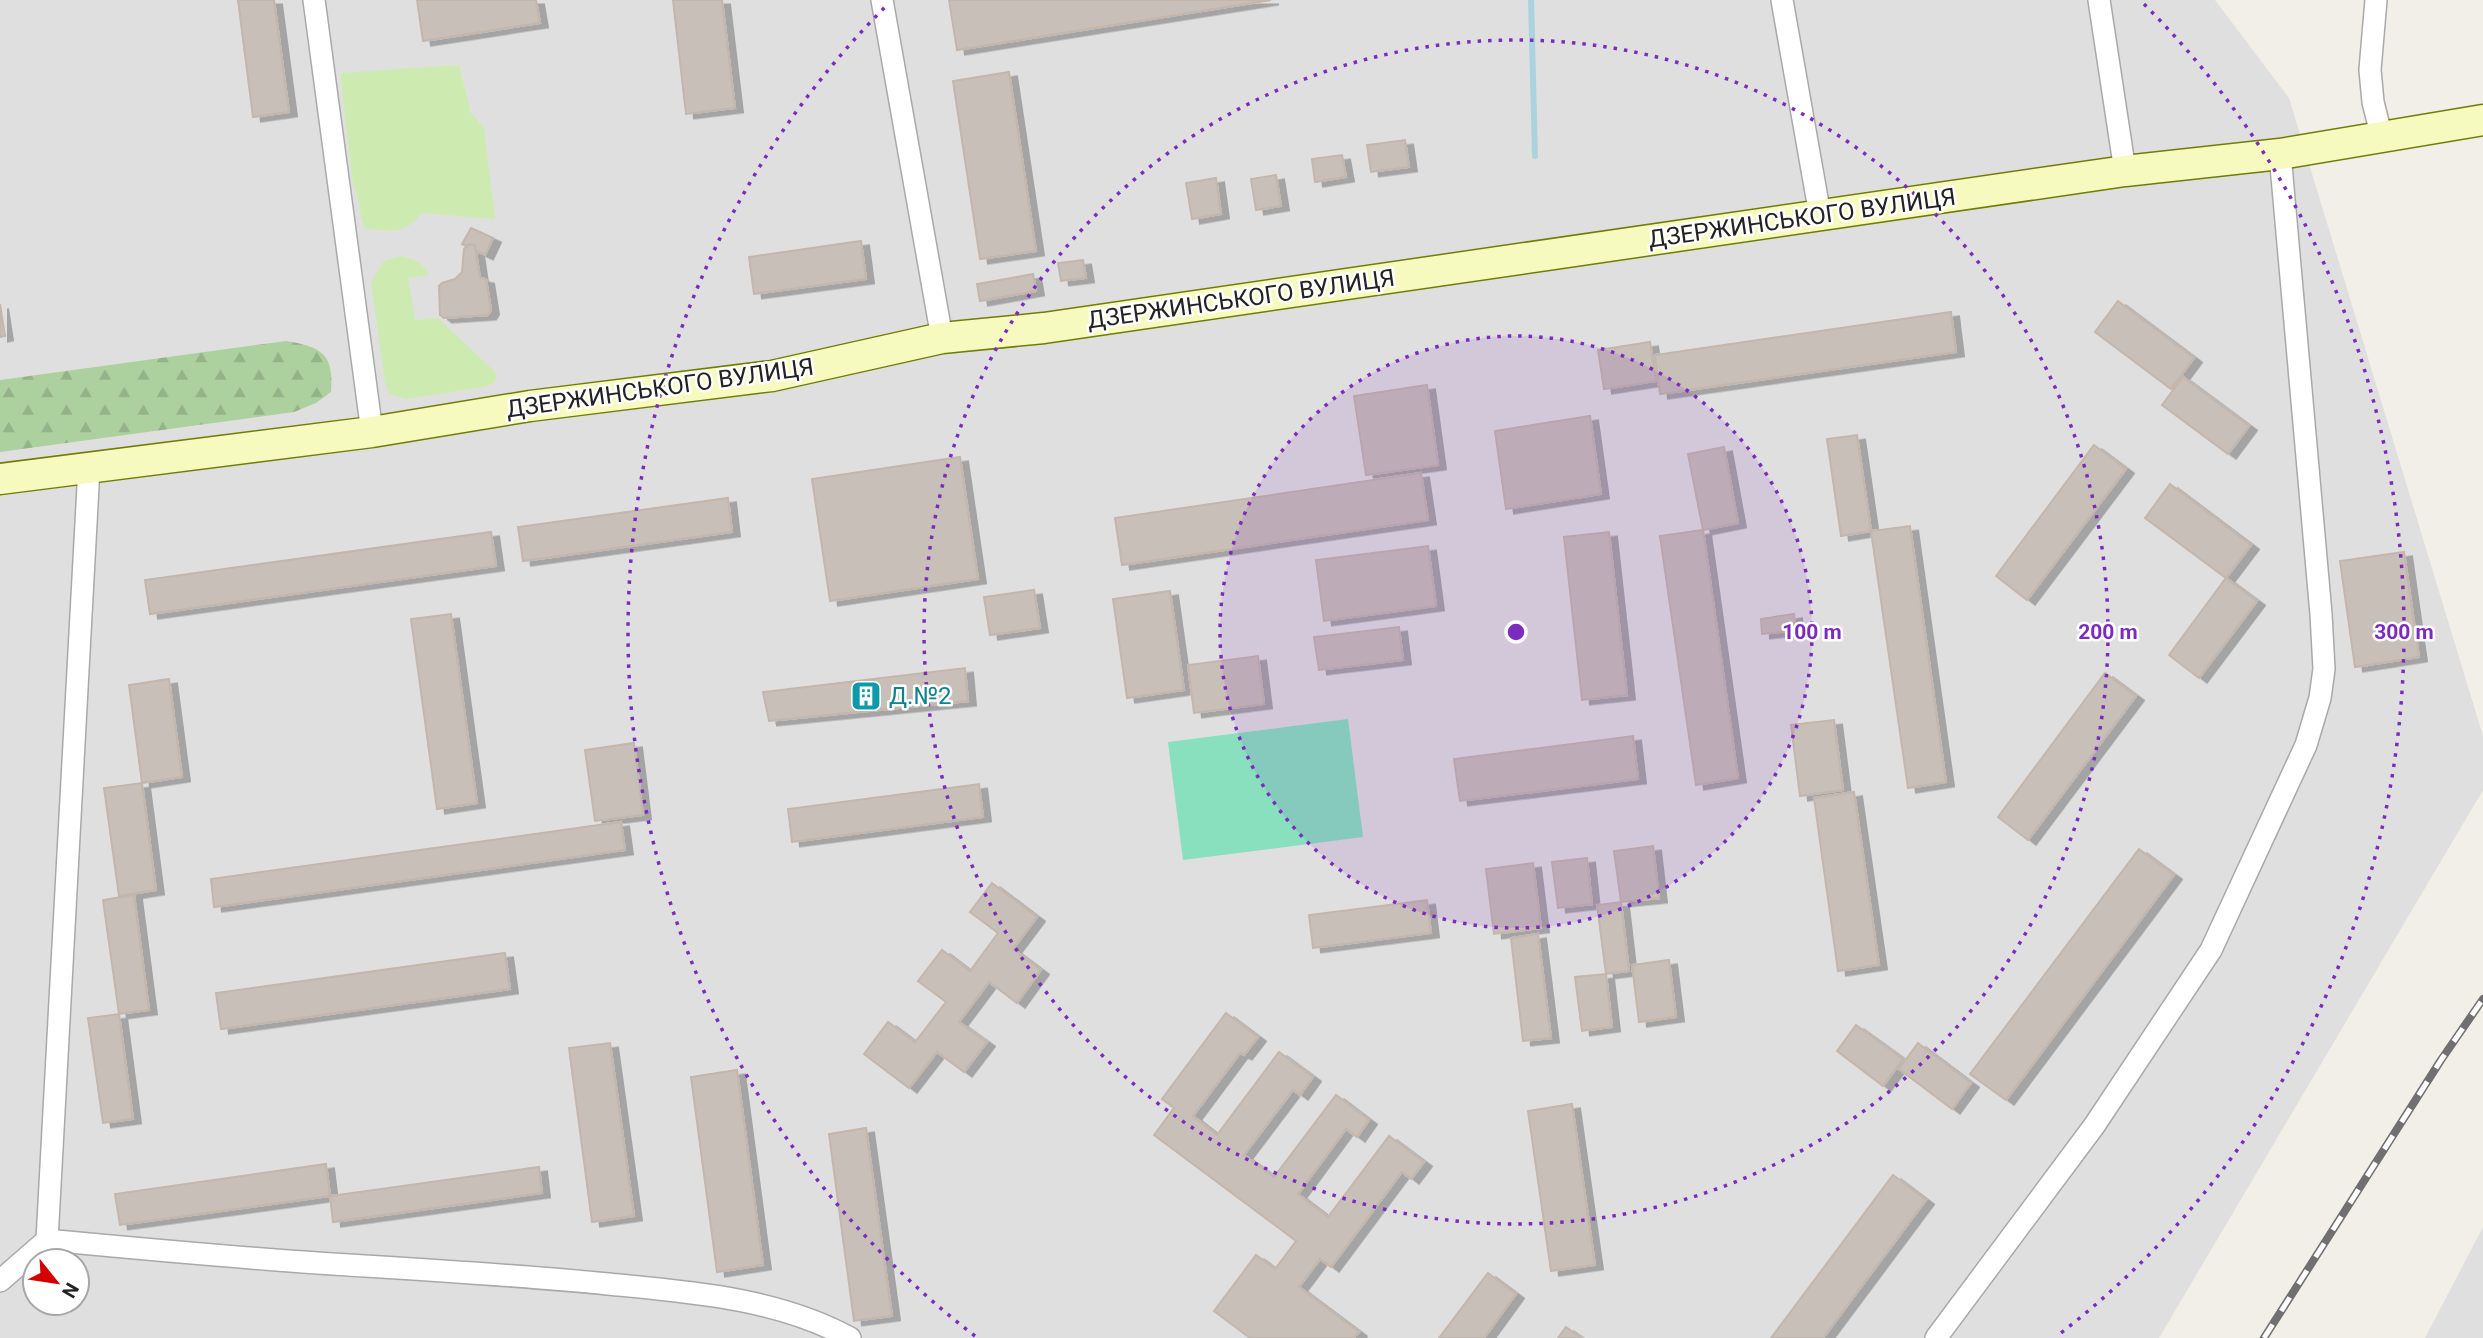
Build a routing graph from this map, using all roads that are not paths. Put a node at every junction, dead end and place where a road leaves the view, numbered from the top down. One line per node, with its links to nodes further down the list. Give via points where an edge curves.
1 (314, 0): 12 (street)
2 (882, 0): 11 (street)
3 (1782, 0): 10 (street)
4 (2099, 0): 9 (street)
5 (2376, 0): 7 (street, via 2370,71)
6 (2483, 120): 7 (main road, ДЗЕРЖИНСЬКОГО ВУЛИЦЯ)
7 (2382, 138): 8 (main road, ДЗЕРЖИНСЬКОГО ВУЛИЦЯ)
8 (2280, 154): 9 (main road, ДЗЕРЖИНСЬКОГО ВУЛИЦЯ); 18 (street, via 2321,614 2324,669 2320,698 2305,745 2211,950 2094,1126)
9 (2125, 171): 10 (main road, ДЗЕРЖИНСЬКОГО ВУЛИЦЯ)
10 (1820, 215): 11 (main road, ДЗЕРЖИНСЬКОГО ВУЛИЦЯ, via 1044,328)
11 (942, 338): 12 (main road, ДЗЕРЖИНСЬКОГО ВУЛИЦЯ, via 772,376 543,404)
12 (372, 432): 13 (main road, ДЗЕРЖИНСЬКОГО ВУЛИЦЯ)
13 (89, 468): 14 (main road, ДЗЕРЖИНСЬКОГО ВУЛИЦЯ); 15 (street)
14 (0, 479)
15 (47, 1240): 16 (street); 17 (street, via 649,1288 747,1301 796,1314)
16 (0, 1281)
17 (850, 1338)
18 (1936, 1338)

